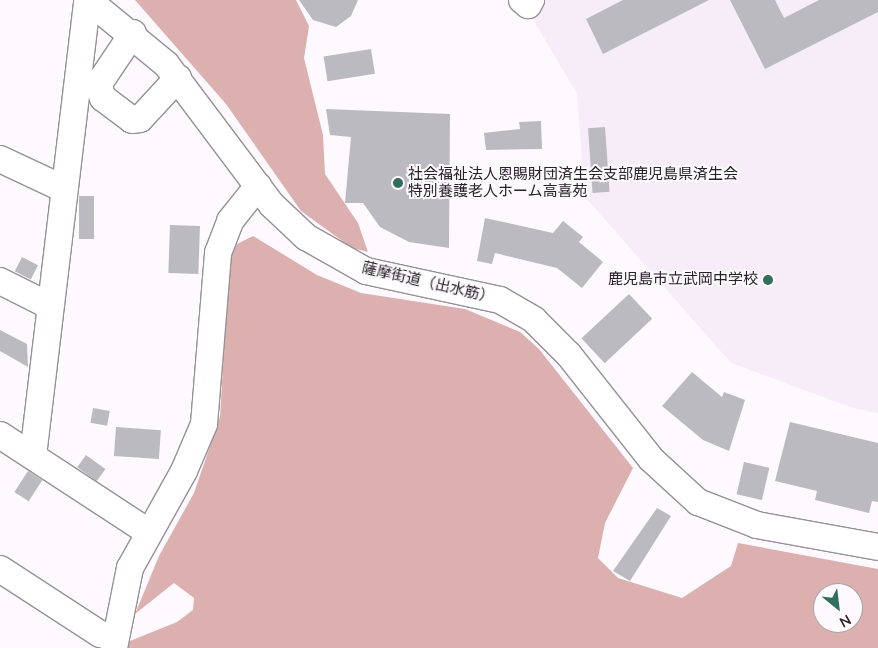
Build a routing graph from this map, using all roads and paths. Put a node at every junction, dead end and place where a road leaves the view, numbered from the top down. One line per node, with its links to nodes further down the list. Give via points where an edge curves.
1 (88, 0): 4 (street, 薩摩街道（出水筋）); 8 (street)
2 (522, 0): 3 (street, via 528,4)
3 (531, 0)
4 (133, 33): 5 (street, 薩摩街道（出水筋）); 5 (street, via 98,85 103,98 132,120 140,119)
5 (178, 78): 7 (street, 薩摩街道（出水筋）)
6 (0, 159): 8 (street)
7 (258, 186): 13 (street, via 230,222 218,253 204,424 184,471); 14 (street, 薩摩街道（出水筋）, via 300,232 339,260 374,273 500,300 534,320 569,355 651,459 698,502 757,526)
8 (64, 189): 10 (street)
9 (0, 282): 10 (street)
10 (50, 306): 12 (street)
11 (0, 435): 12 (street)
12 (33, 456): 13 (street)
13 (148, 532): 16 (street, via 130,568)
14 (878, 547)
15 (0, 570): 16 (street)
16 (114, 642)

